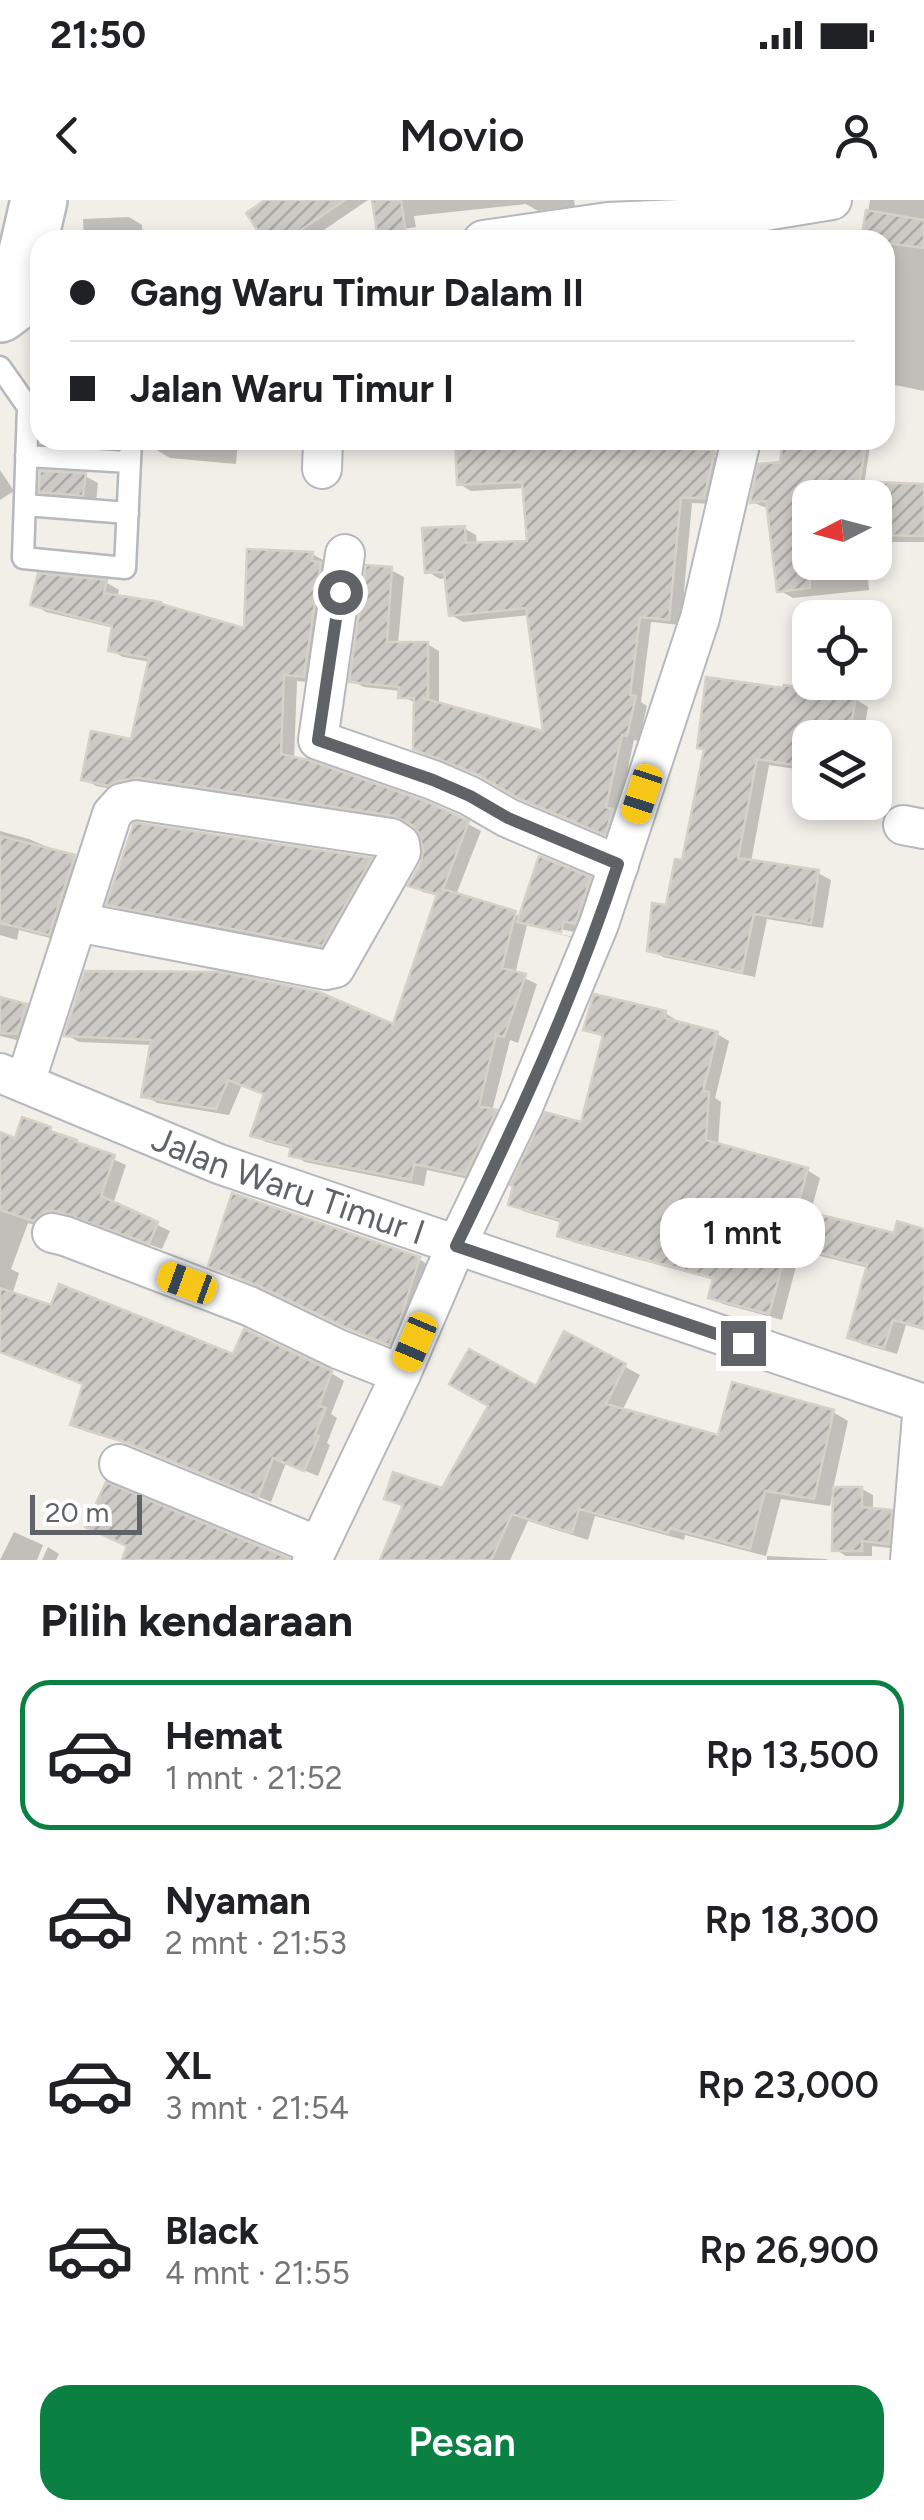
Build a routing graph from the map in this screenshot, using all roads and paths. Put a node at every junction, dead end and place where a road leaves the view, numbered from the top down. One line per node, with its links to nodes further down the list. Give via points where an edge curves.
1 (38, 200): 4 (main road)
2 (832, 200): 3 (street)
3 (783, 216): 5 (street)
4 (32, 230)
5 (553, 230)
6 (30, 242): 7 (main road)
7 (18, 306)
8 (0, 366): 9 (lane)
9 (30, 402)
10 (30, 432): 13 (lane)
11 (131, 450): 14 (lane)
12 (739, 450): 18 (street, via 700,618)
13 (26, 456): 14 (lane); 15 (lane)
14 (130, 462): 16 (lane)
15 (24, 506): 16 (lane); 16 (lane, via 23,558 125,568)
16 (128, 513)
17 (345, 554): 18 (street, via 318,740 433,780)
18 (618, 864): 22 (street, via 524,1107)
19 (77, 922): 19 (street, via 112,814 122,803 311,824 400,844 335,968); 20 (street)
20 (12, 1078): 22 (street, Jalan Waru Timur I, via 219,1164)
21 (52, 1233): 23 (street, via 248,1306)
22 (456, 1246): 23 (street); 24 (street, Jalan Waru Timur I)
23 (401, 1374): 26 (street)
24 (923, 1404): 27 (street)
25 (119, 1464): 26 (street)
26 (315, 1553)
27 (910, 1560)

